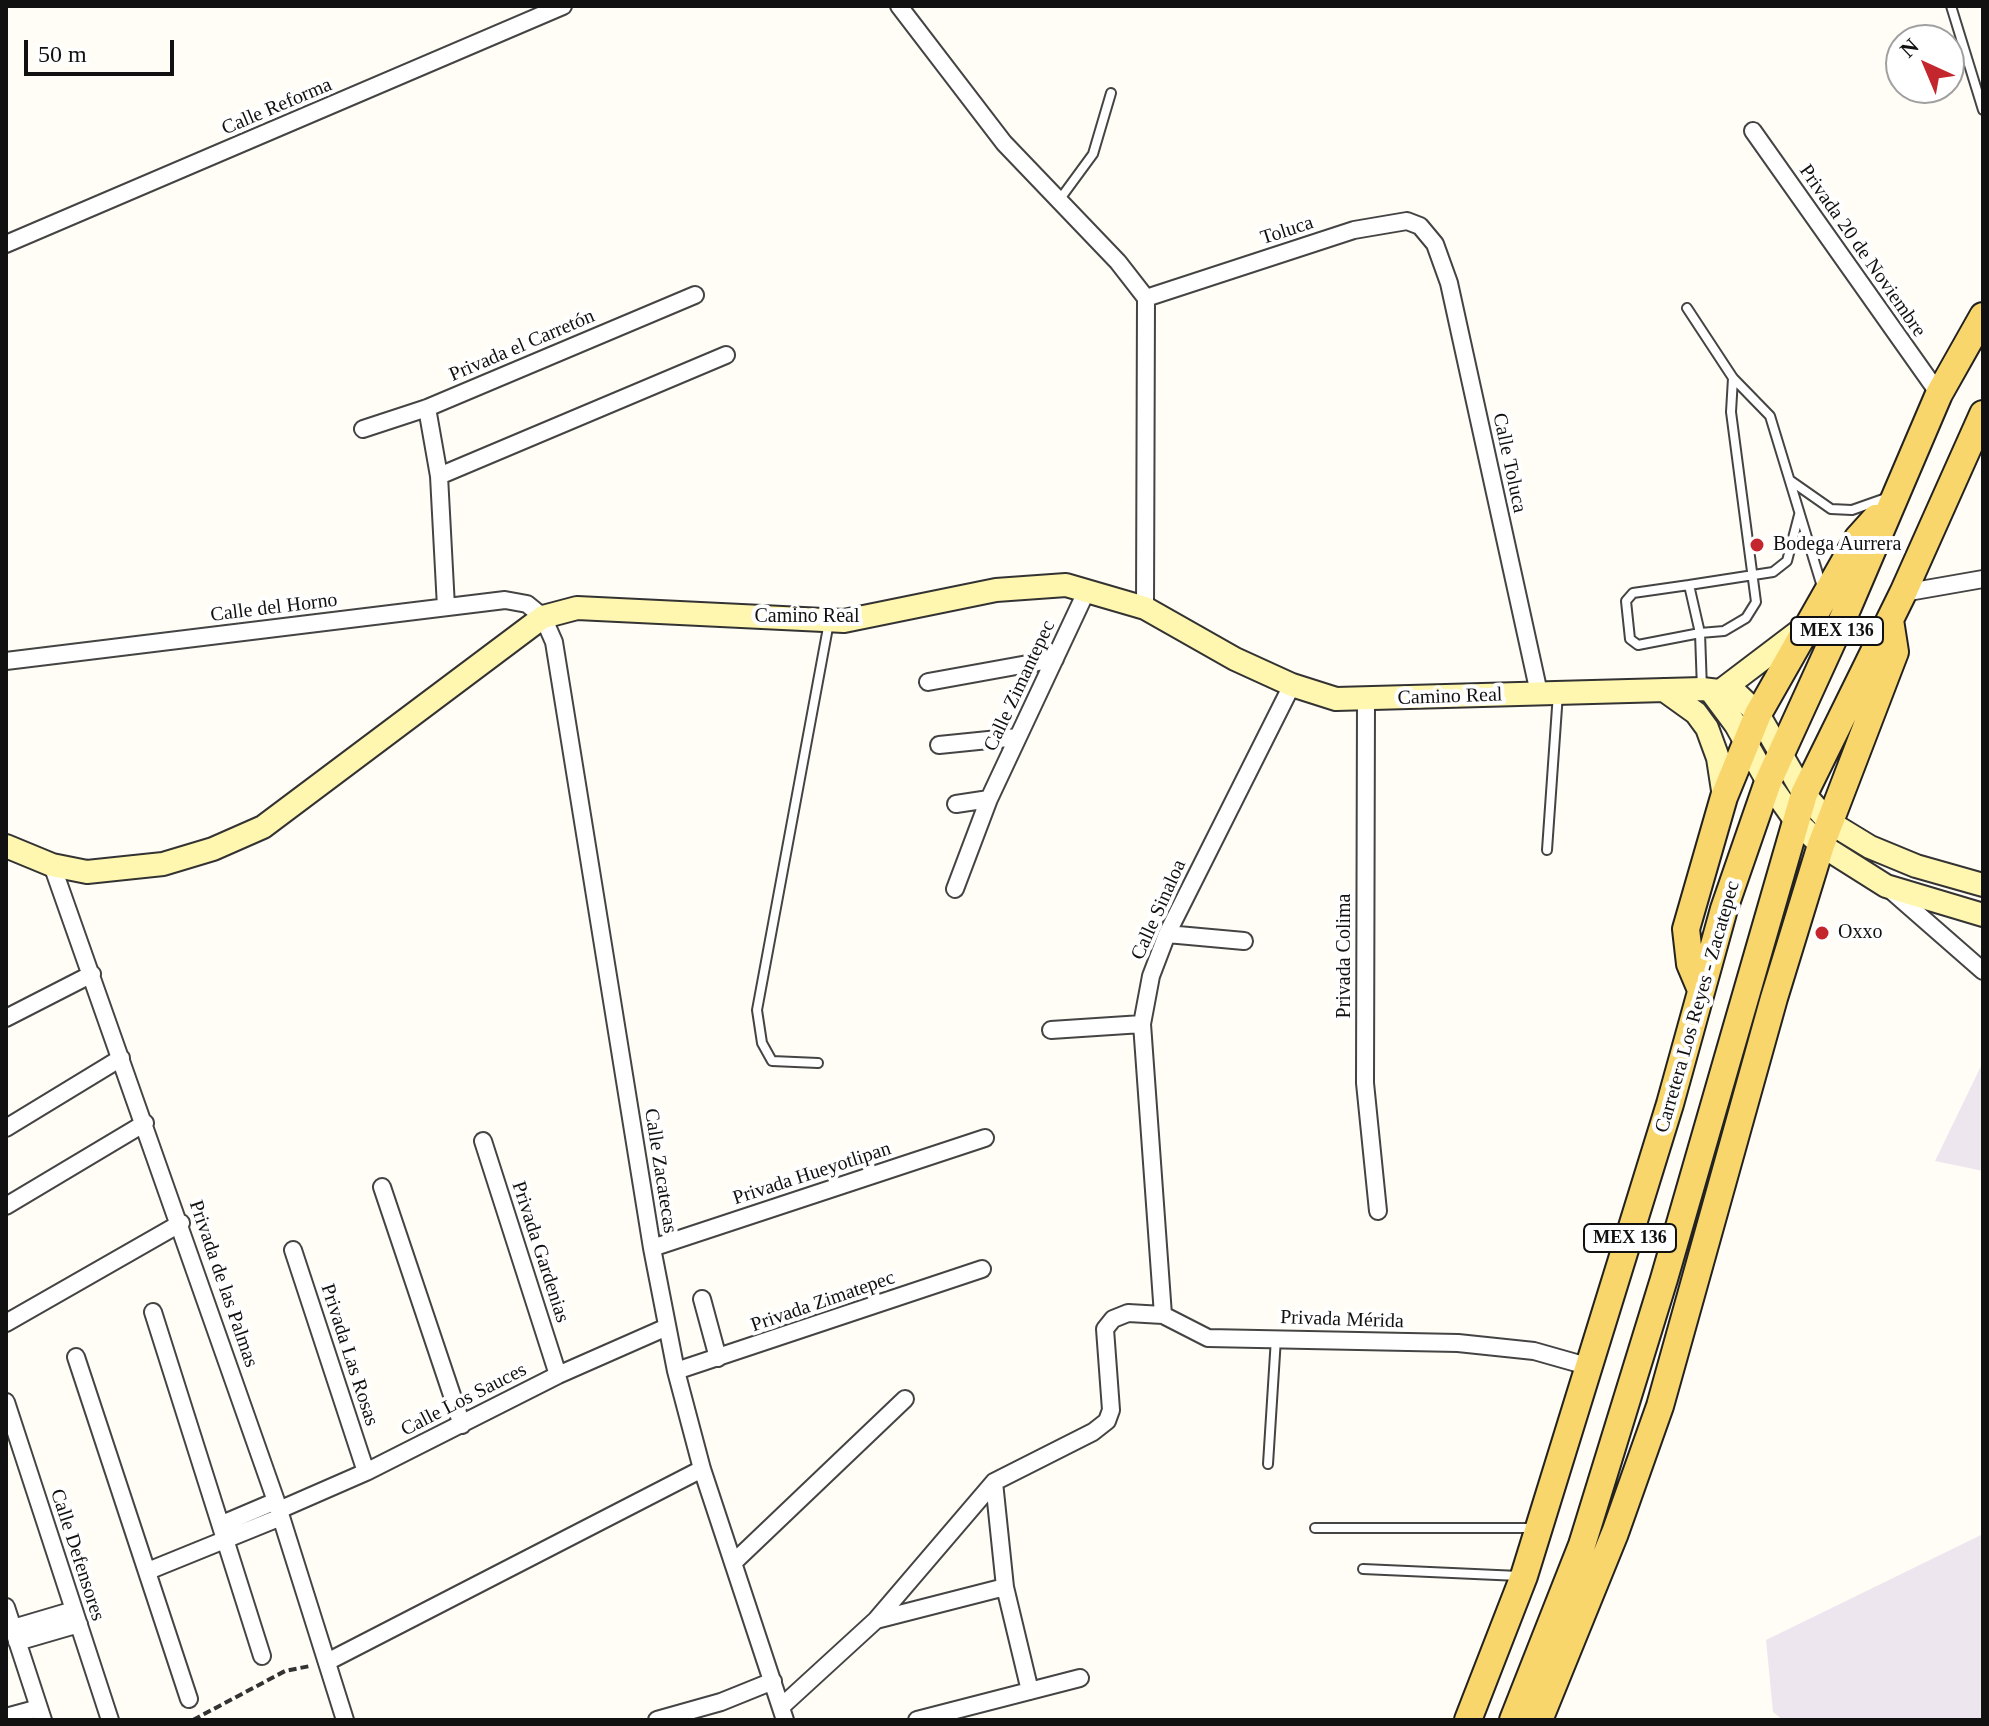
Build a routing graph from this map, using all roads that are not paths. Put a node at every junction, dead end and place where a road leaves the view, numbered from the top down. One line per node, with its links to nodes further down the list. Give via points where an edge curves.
1 (899, 6): 7 (street, via 1004,143)
2 (1951, 6): 5 (lane)
3 (559, 7): 8 (street, Calle Reforma)
4 (1111, 93): 7 (lane, via 1093,154)
5 (1983, 110)
6 (1753, 131): 16 (street, Privada 20 de Noviembre)
7 (1060, 199): 11 (street)
8 (6, 244)
9 (1435, 244): 11 (street, Toluca, via 1420,226 1407,221 1354,230); 44 (street, Calle Toluca, via 1449,283)
10 (695, 295): 17 (street, Privada el Carretón)
11 (1146, 298): 32 (street)
12 (1687, 308): 15 (lane)
13 (1983, 316): 16 (main road, Carretera Los Reyes - Zacatepec / MEX 136)
14 (726, 355): 21 (street)
15 (1733, 378): 22 (lane, via 1770,416); 25 (lane, via 1731,412)
16 (1939, 394): 23 (main road, Carretera Los Reyes - Zacatepec / MEX 136)
17 (427, 408): 19 (street, Privada el Carretón); 21 (street)
18 (1983, 414): 20 (main road, MEX 136)
19 (363, 429)
20 (1973, 454): 29 (main road, MEX 136)
21 (439, 476): 31 (street)
22 (1790, 481): 23 (lane, via 1831,509); 24 (lane)
23 (1891, 501): 30 (main road, via 1858,538); 50 (main road, Carretera Los Reyes - Zacatepec / MEX 136)
24 (1799, 515): 25 (lane, via 1787,561 1773,572); 30 (lane)
25 (1755, 573): 27 (lane); 37 (lane, via 1756,602 1746,618 1724,631)
26 (1983, 579): 29 (street)
27 (1689, 585): 37 (lane); 37 (lane, via 1628,596 1630,639 1638,645)
28 (1087, 590): 32 (main road, Camino Real); 35 (main road, Camino Real, via 1066,585 996,590 894,614); 38 (street, Calle Zimantepec)
29 (1903, 593): 34 (main road, MEX 136)
30 (1824, 594): 36 (main road)
31 (446, 607): 33 (street, Calle del Horno, via 505,600 527,604); 39 (street, Calle del Horno)
32 (1145, 608): 41 (main road, Camino Real)
33 (543, 617): 35 (main road, Camino Real, via 577,608); 60 (main road, Camino Real, via 263,827 163,864 87,872); 83 (street, Calle Zacatecas, via 554,642)
34 (1890, 620): 52 (main road, MEX 136); 57 (main road, via 1895,652)
35 (829, 621): 74 (lane, via 757,1010 762,1043 772,1061)
36 (1806, 626): 42 (main road); 46 (main road)
37 (1700, 633): 42 (lane)
38 (1055, 659): 40 (street); 47 (street, Calle Zimantepec)
39 (6, 661)
40 (928, 682)
41 (1292, 685): 45 (main road, Camino Real, via 1336,699); 65 (street, Calle Sinaloa)
42 (1712, 689): 43 (main road, Camino Real); 46 (main road, via 1740,696); 48 (main road)
43 (1664, 690): 44 (main road, Camino Real); 53 (main road, via 1707,728)
44 (1548, 692): 45 (main road, Camino Real); 59 (lane)
45 (1366, 700): 81 (street, Privada Colima, via 1365,1083)
46 (1758, 714): 48 (main road); 50 (main road)
47 (1018, 737): 49 (street); 54 (street, Calle Zimantepec)
48 (1746, 740): 51 (main road); 53 (main road)
49 (939, 745)
50 (1781, 752): 51 (main road, Carretera Los Reyes - Zacatepec / MEX 136); 52 (main road)
51 (1768, 782): 56 (main road); 69 (main road, Carretera Los Reyes - Zacatepec / MEX 136)
52 (1804, 794): 56 (main road, MEX 136); 57 (main road)
53 (1724, 797): 69 (main road, via 1686,929 1690,964)
54 (989, 799): 55 (street); 63 (street, Calle Zimantepec)
55 (956, 804)
56 (1795, 820): 57 (main road); 131 (main road, MEX 136, via 1582,1545)
57 (1825, 833): 61 (main road); 62 (main road); 132 (main road, via 1660,1406)
58 (6, 846): 60 (main road, Camino Real)
59 (1547, 850)
60 (52, 865): 68 (street, Privada de las Palmas)
61 (1983, 885)
62 (1886, 886): 64 (main road); 67 (street)
63 (955, 889)
64 (1983, 915)
65 (1167, 934): 66 (street); 71 (street, Calle Sinaloa, via 1151,976)
66 (1244, 941)
67 (1983, 971)
68 (92, 974): 70 (street); 73 (street, Privada de las Palmas)
69 (1701, 990): 94 (main road, Carretera Los Reyes - Zacatepec / MEX 136)
70 (6, 1018)
71 (1142, 1024): 72 (street); 88 (street, Calle Sinaloa)
72 (1051, 1030)
73 (121, 1058): 75 (street, Privada de las Palmas); 76 (street)
74 (818, 1063)
75 (145, 1123): 80 (street); 82 (street, Privada de las Palmas)
76 (6, 1128)
77 (985, 1138): 83 (street, Privada Hueyotlipan)
78 (483, 1141): 96 (street, Privada Gardenias)
79 (382, 1187): 99 (street)
80 (6, 1206)
81 (1378, 1211)
82 (181, 1223): 89 (street); 104 (street, Privada de las Palmas)
83 (652, 1248): 90 (street, Calle Zacatecas)
84 (293, 1250): 102 (street, Privada Las Rosas)
85 (982, 1269): 93 (street, Privada Zimatepec)
86 (702, 1299): 93 (street)
87 (153, 1312): 107 (street)
88 (1163, 1315): 91 (street, Privada Mérida, via 1208,1338); 103 (street, Privada Mérida, via 1128,1313 1105,1329 1111,1410 1107,1421)
89 (6, 1323)
90 (667, 1327): 95 (street, Calle Zacatecas); 96 (street, Calle Los Sauces)
91 (1276, 1337): 94 (street, Privada Mérida, via 1458,1343 1534,1351); 100 (lane)
92 (76, 1357): 110 (street)
93 (718, 1358): 95 (street, Privada Zimatepec)
94 (1587, 1366): 106 (main road, Carretera Los Reyes - Zacatepec / MEX 136)
95 (676, 1371): 101 (street, Calle Zacatecas)
96 (558, 1375): 99 (street, Calle Los Sauces)
97 (905, 1399): 108 (street)
98 (6, 1402): 114 (street, Calle Defensores)
99 (462, 1425): 102 (street, Calle Los Sauces)
100 (1268, 1464)
101 (702, 1469): 108 (street, Calle Zacatecas); 118 (street)
102 (366, 1472): 104 (street, Calle Los Sauces)
103 (994, 1482): 112 (street); 115 (street)
104 (279, 1509): 107 (street, Calle Los Sauces); 118 (street, Privada de las Palmas)
105 (1315, 1528): 106 (lane)
106 (1538, 1528): 111 (main road, Carretera Los Reyes - Zacatepec / MEX 136)
107 (224, 1532): 110 (street, Calle Los Sauces); 117 (street)
108 (733, 1563): 120 (street, Calle Zacatecas)
109 (1363, 1569): 111 (lane)
110 (148, 1571): 122 (street)
111 (1524, 1576): 130 (main road, Carretera Los Reyes - Zacatepec / MEX 136)
112 (1005, 1587): 115 (street); 121 (street)
113 (6, 1607): 116 (street)
114 (77, 1617): 116 (street); 126 (street, Calle Defensores)
115 (876, 1620): 124 (street)
116 (15, 1635): 123 (street)
117 (262, 1656)
118 (327, 1662): 127 (street, Privada de las Palmas)
119 (1080, 1678): 121 (street)
120 (773, 1681): 124 (street, Calle Zacatecas); 128 (street)
121 (1030, 1691): 129 (street)
122 (189, 1699)
123 (41, 1714): 125 (street)
124 (783, 1714)
125 (6, 1717)
126 (110, 1720)
127 (345, 1720)
128 (657, 1720)
129 (917, 1720)
130 (1468, 1720)
131 (1513, 1720)
132 (1539, 1720)

